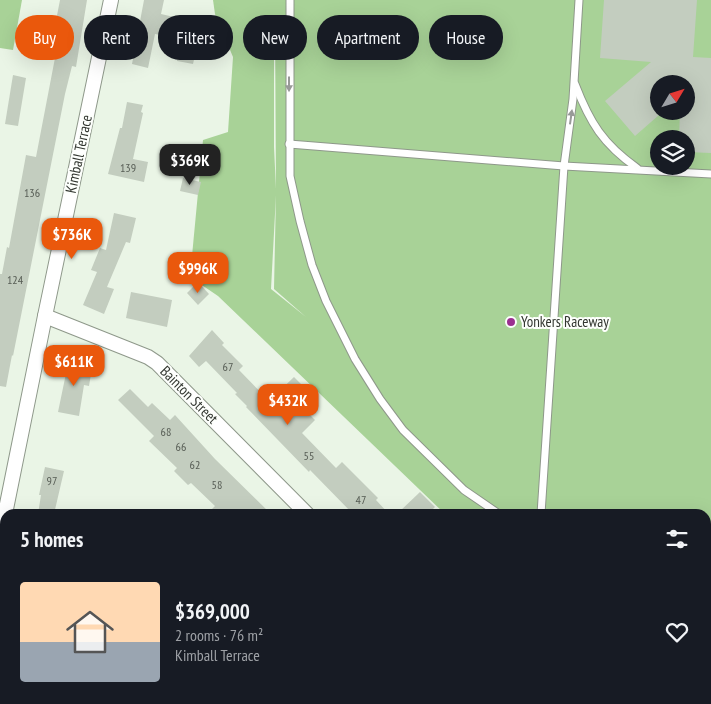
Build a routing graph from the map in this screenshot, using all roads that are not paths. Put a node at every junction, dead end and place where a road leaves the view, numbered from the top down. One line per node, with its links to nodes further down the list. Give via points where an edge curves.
1 (111, 0): 9 (street, Kimball Terrace)
2 (290, 0): 5 (lane, one-way to 5)
3 (579, 0): 4 (lane)
4 (574, 82): 6 (lane, one-way to 4); 7 (lane, via 601,137 622,158)
5 (289, 144): 6 (lane); 12 (lane, via 290,176 312,265 355,359 403,430 464,490)
6 (564, 166): 7 (lane); 13 (lane)
7 (638, 168): 8 (lane)
8 (711, 174)
9 (45, 316): 10 (street, Kimball Terrace); 11 (street, Bainton Street, via 152,360)
10 (6, 509)
11 (302, 509)
12 (492, 509)
13 (542, 509)

